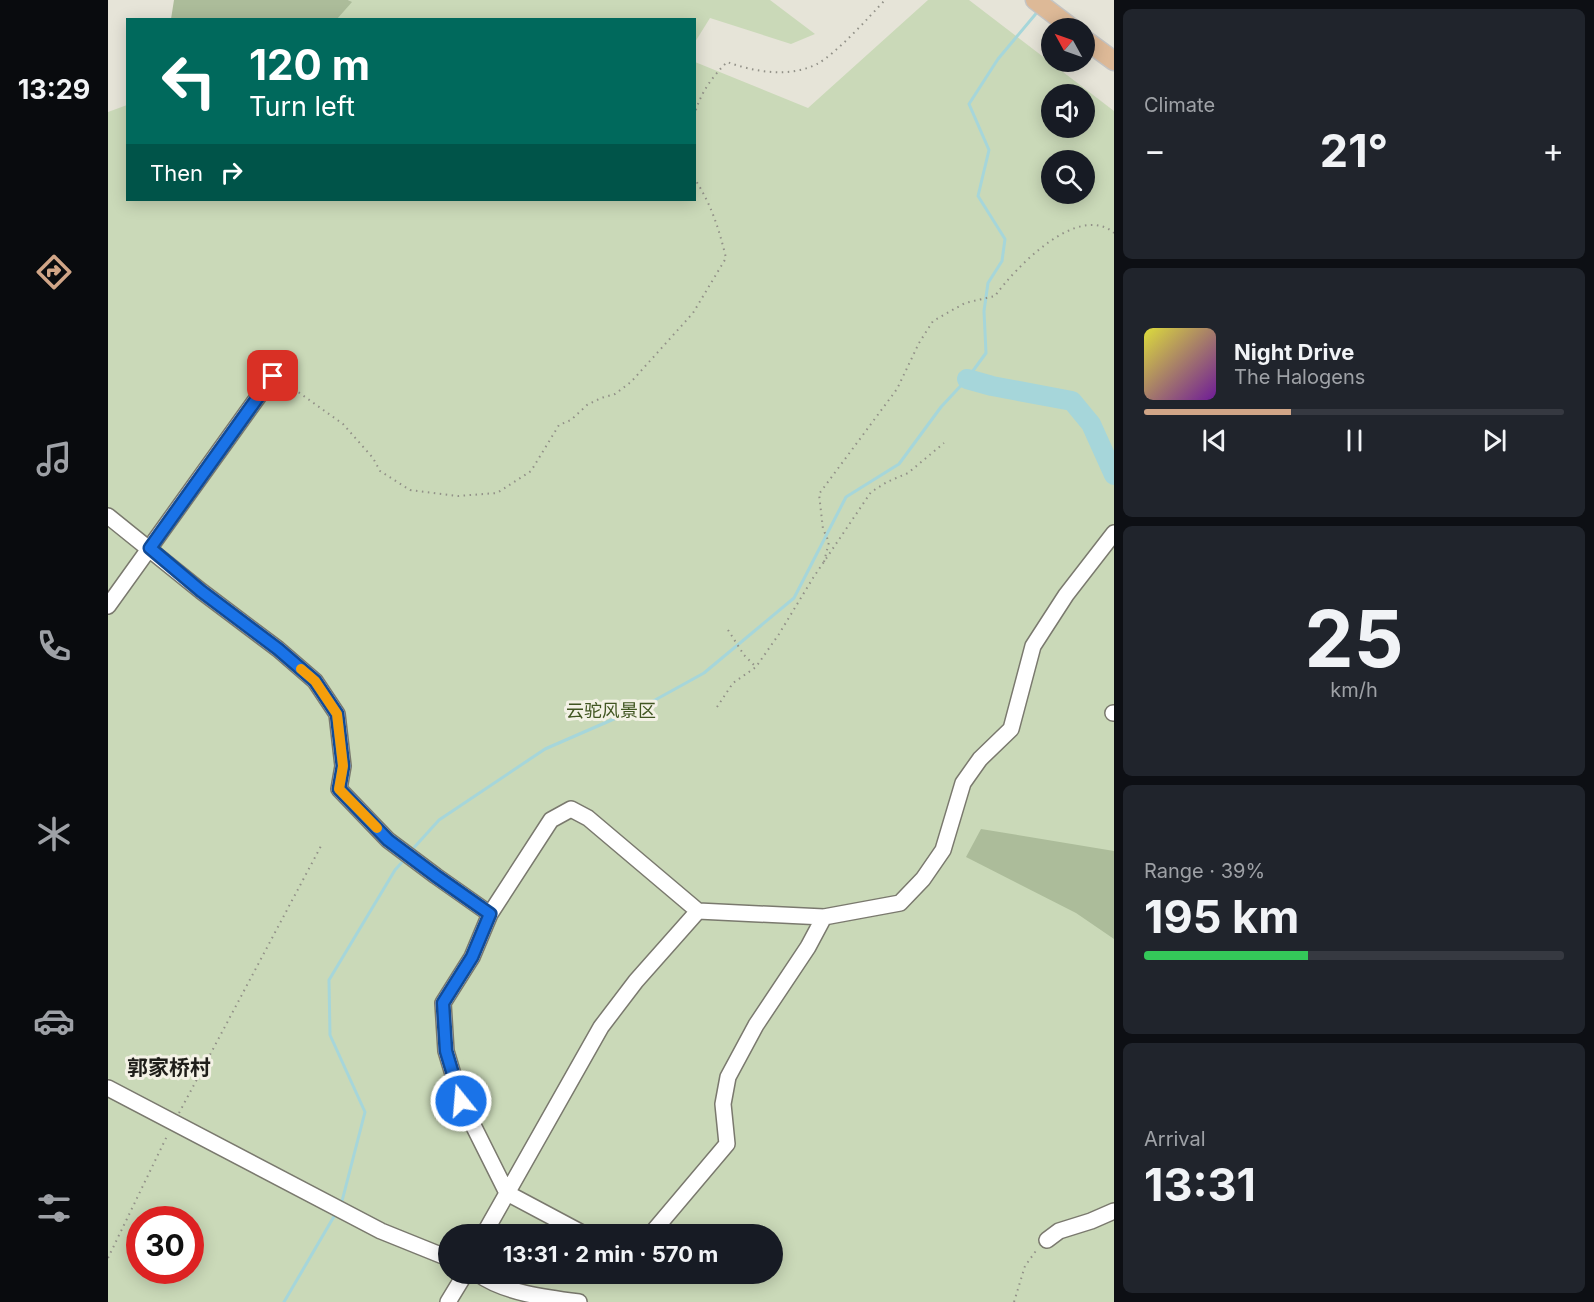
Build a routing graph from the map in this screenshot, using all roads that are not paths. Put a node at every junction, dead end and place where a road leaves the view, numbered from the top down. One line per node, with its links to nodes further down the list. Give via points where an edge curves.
1 (1035, 0): 2 (main road)
2 (1058, 18)
3 (1095, 47): 4 (main road)
4 (1114, 61)
5 (273, 376): 8 (street)
6 (108, 516): 8 (street)
7 (1114, 533): 12 (street, via 1033,646 1011,729 980,759 963,783 943,850 923,879 900,903)
8 (150, 548): 9 (street); 11 (street, via 315,681 337,714 343,766 339,789 388,840)
9 (108, 606)
10 (698, 911): 11 (street, via 588,818 571,809 551,820); 12 (street); 14 (street, via 602,1026)
11 (490, 914): 14 (street, via 472,957 443,1003 446,1051 461,1101)
12 (824, 917): 18 (street, via 728,1077 723,1104 727,1144)
13 (108, 1088): 20 (street, via 381,1231)
14 (507, 1193): 16 (street); 17 (street)
15 (1114, 1211): 19 (street, via 1059,1231)
16 (490, 1224)
17 (565, 1224)
18 (659, 1224)
19 (1047, 1240)
20 (438, 1254)
21 (459, 1284): 23 (street)
22 (497, 1284): 24 (street)
23 (448, 1302)
24 (579, 1302)

